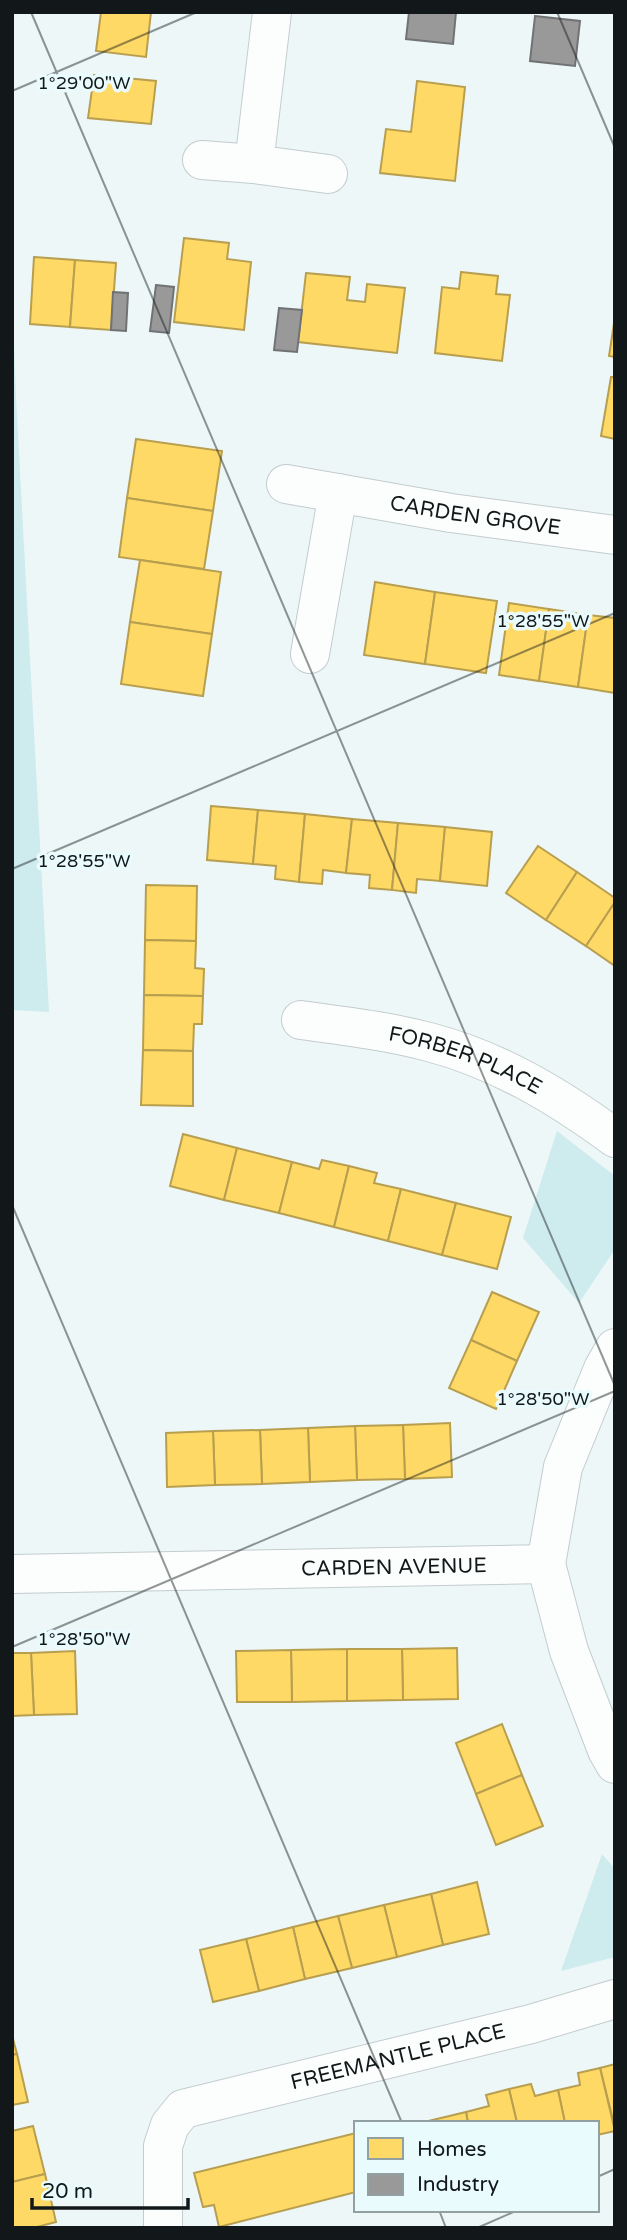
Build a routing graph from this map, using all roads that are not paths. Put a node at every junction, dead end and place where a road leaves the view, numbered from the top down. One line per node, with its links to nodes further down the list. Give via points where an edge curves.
1 (272, 12): 3 (street)
2 (202, 160): 3 (street)
3 (254, 164): 4 (street)
4 (328, 174)
5 (286, 484): 6 (street, CARDEN GROVE)
6 (338, 493): 7 (street, CARDEN GROVE); 8 (street)
7 (615, 535)
8 (310, 654)
9 (301, 1020): 10 (street, FORBER PLACE, via 392,1034 466,1054 535,1085)
10 (615, 1138)
11 (615, 1348): 12 (street, via 563,1467)
12 (546, 1564): 13 (street, CARDEN AVENUE); 14 (street, via 569,1651)
13 (12, 1574)
14 (615, 1764)
15 (615, 1998): 16 (street, FREEMANTLE PLACE, via 531,2024 183,2109 170,2125 163,2146)
16 (163, 2228)

